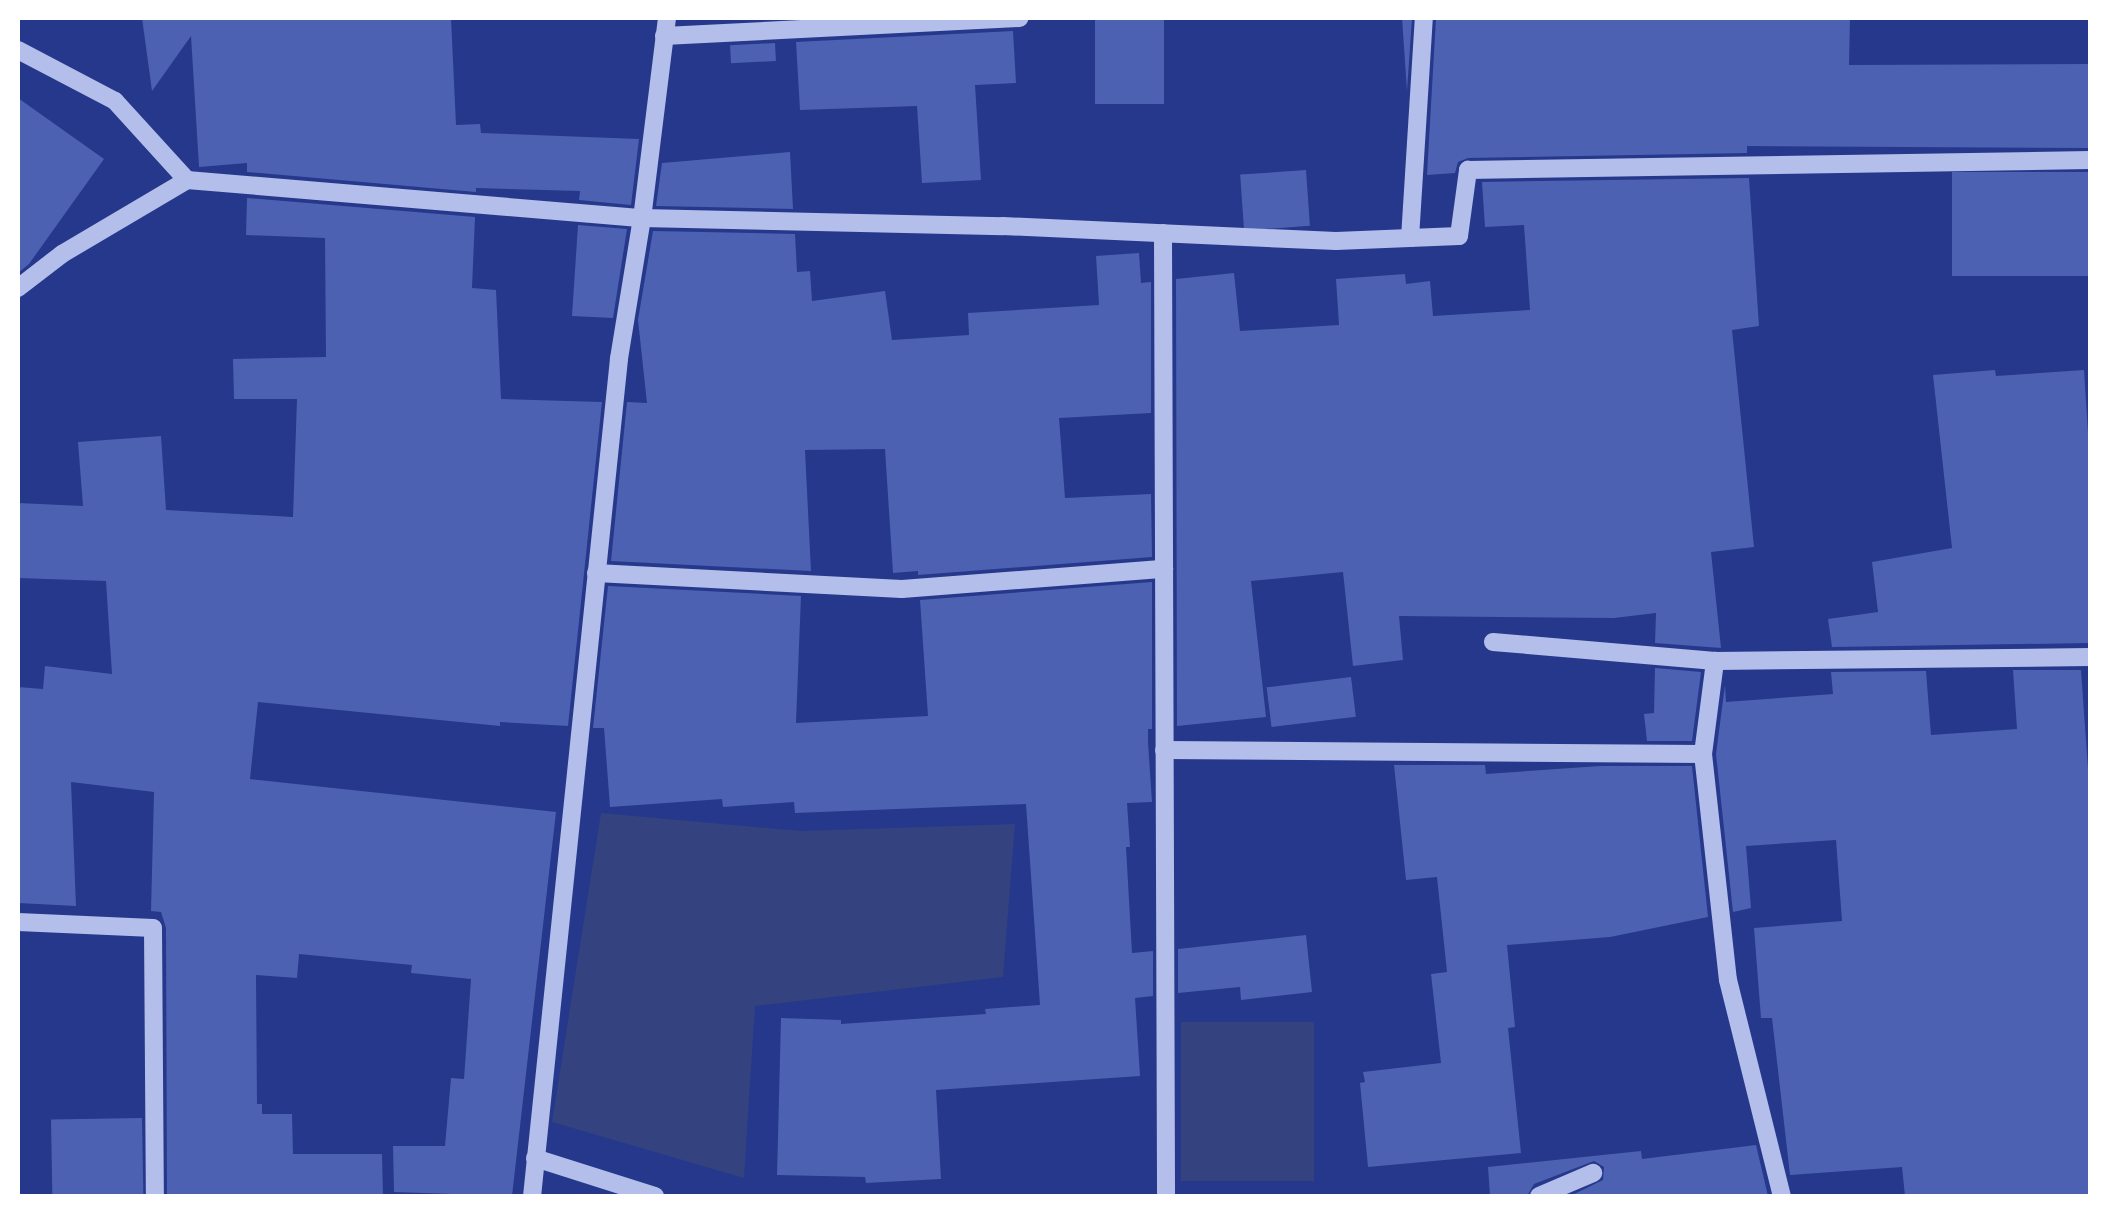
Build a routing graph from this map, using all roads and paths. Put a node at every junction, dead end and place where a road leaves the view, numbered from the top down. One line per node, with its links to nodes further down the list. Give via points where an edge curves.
1 (1020, 18): 3 (street)
2 (1424, 18): 9 (street)
3 (665, 27): 7 (street)
4 (18, 50): 6 (street, via 115,102)
5 (2090, 160): 9 (street, via 1468,170 1459,236)
6 (187, 180): 7 (street); 10 (street)
7 (642, 218): 8 (street); 12 (street)
8 (1163, 234): 9 (street); 11 (street)
9 (1410, 238)
10 (18, 288)
11 (1164, 569): 12 (street, via 902,589); 16 (street)
12 (596, 572): 19 (street)
13 (1493, 642): 15 (street)
14 (2090, 657): 15 (street)
15 (1716, 660): 17 (street)
16 (1164, 750): 17 (street); 24 (street)
17 (1703, 754): 26 (street, via 1728,980)
18 (18, 922): 21 (street, via 153,928)
19 (534, 1158): 22 (street); 23 (street)
20 (1594, 1173): 25 (street)
21 (155, 1196)
22 (532, 1196)
23 (655, 1196)
24 (1166, 1196)
25 (1538, 1196)
26 (1782, 1196)

